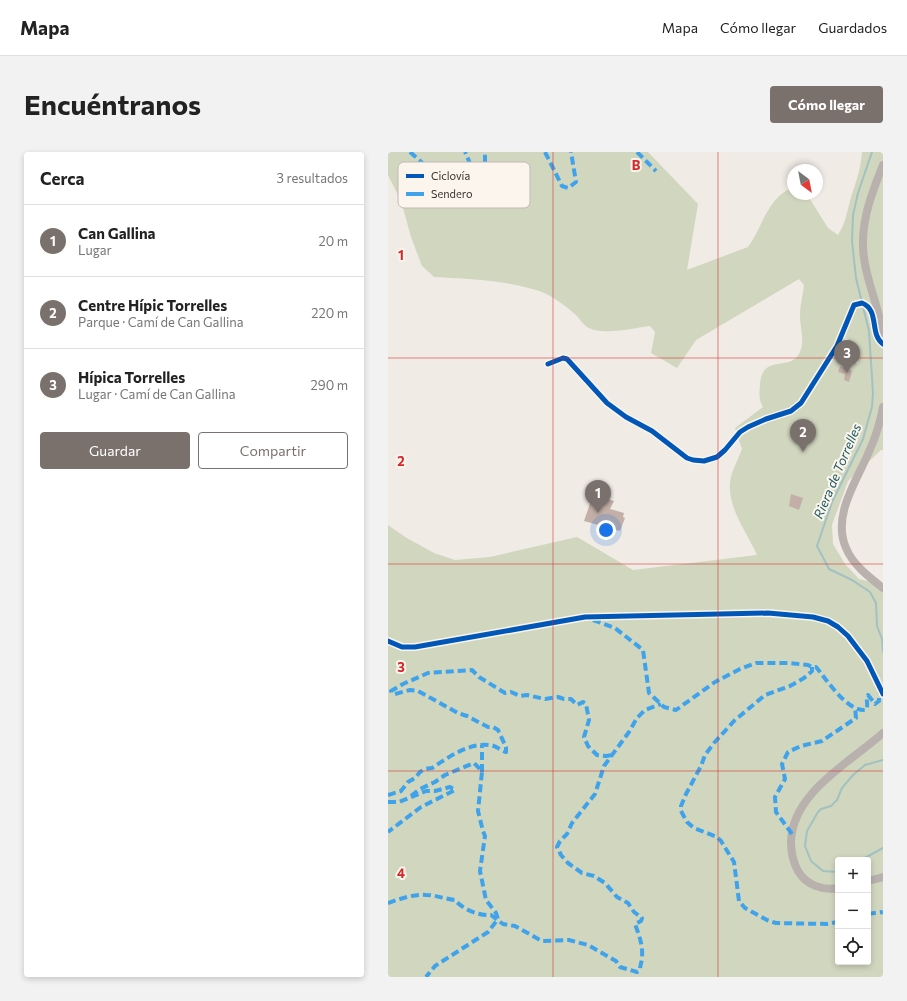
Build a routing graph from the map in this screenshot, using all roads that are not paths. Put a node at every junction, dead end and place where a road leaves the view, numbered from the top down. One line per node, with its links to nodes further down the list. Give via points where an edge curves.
1 (883, 165): 2 (main road, via 867,209 862,242 866,269)
2 (883, 333)
3 (883, 344): 4 (street, via 876,335 870,308 865,304 854,305 841,338 801,403 791,411 748,427 740,432 721,454 704,461 687,458 652,431 621,414 607,403 568,359 563,358)
4 (548, 364)
5 (883, 408): 6 (main road, via 876,434 847,502 842,526 844,542 850,555 864,572)
6 (883, 588)
7 (388, 641): 8 (street, via 402,647 415,647 594,616 768,613 813,617 828,621 848,636 866,661)
8 (883, 694)
9 (883, 733): 12 (main road, via 822,783 809,797 792,829 791,853 794,865 804,880 820,887)
10 (883, 877): 11 (main road)
11 (871, 880)
12 (835, 888)

